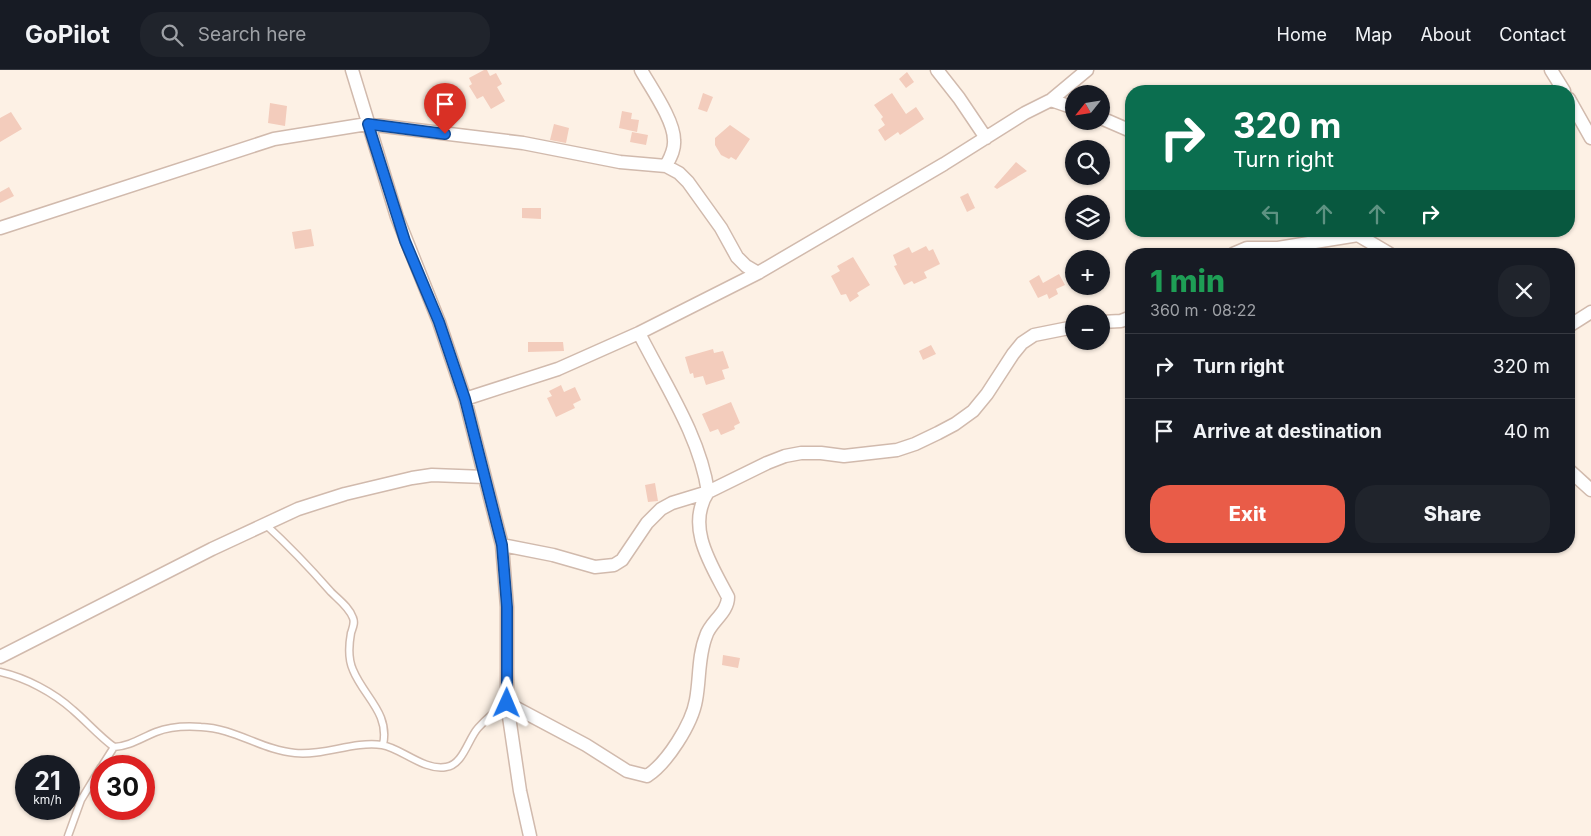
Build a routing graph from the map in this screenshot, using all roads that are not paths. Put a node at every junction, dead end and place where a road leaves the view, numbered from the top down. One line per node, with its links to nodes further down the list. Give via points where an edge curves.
1 (352, 70): 11 (street)
2 (641, 70): 15 (street, via 670,123 675,140)
3 (937, 70): 13 (street)
4 (1087, 70): 7 (street)
5 (1551, 70): 6 (street)
6 (1560, 85)
7 (1051, 100): 8 (street); 13 (street)
8 (1065, 105)
9 (1575, 110): 14 (street)
10 (1110, 122): 12 (street)
11 (368, 124): 15 (street, via 524,143 620,162); 16 (street, via 274,139); 30 (street, via 405,241 439,322)
12 (1125, 129)
13 (986, 138): 23 (street)
14 (1591, 138)
15 (666, 166): 23 (street, via 688,182 737,257)
16 (0, 228)
17 (1334, 237): 21 (street)
18 (1361, 237): 22 (street)
19 (1247, 248): 20 (street)
20 (1278, 248)
21 (1278, 248)
22 (1380, 248)
23 (758, 273): 29 (street)
24 (1591, 312): 27 (street)
25 (1125, 319): 26 (street)
26 (1110, 322)
27 (1575, 322)
28 (1065, 329): 34 (street, via 1034,336 1022,343 973,411 915,444 862,456 821,453 785,456)
29 (639, 333): 30 (street, via 558,369); 34 (street, via 698,449)
30 (465, 399): 32 (street)
31 (1575, 475): 33 (street)
32 (484, 477): 35 (street, via 432,475 412,478 298,508); 36 (street)
33 (1591, 490)
34 (708, 492): 36 (street, via 661,509 647,523 622,560 614,565 595,567); 39 (street, via 699,511 699,527 706,554 728,597 728,604 706,634 692,713 673,748 654,771 647,776 627,771 586,744)
35 (264, 524): 37 (street); 40 (lane, via 304,561 352,616 354,626 349,652 352,669 379,712 385,733)
36 (502, 545): 39 (street, via 507,607)
37 (0, 656)
38 (0, 672): 41 (lane, via 51,693)
39 (507, 703): 40 (lane, via 477,729 459,759 446,767 416,760); 45 (street)
40 (383, 745): 41 (lane, via 297,753 268,747 224,730 201,727 173,728 124,747)
41 (114, 747): 42 (lane)
42 (109, 755)
43 (90, 786): 44 (lane, via 81,800)
44 (68, 836)
45 (530, 836)

